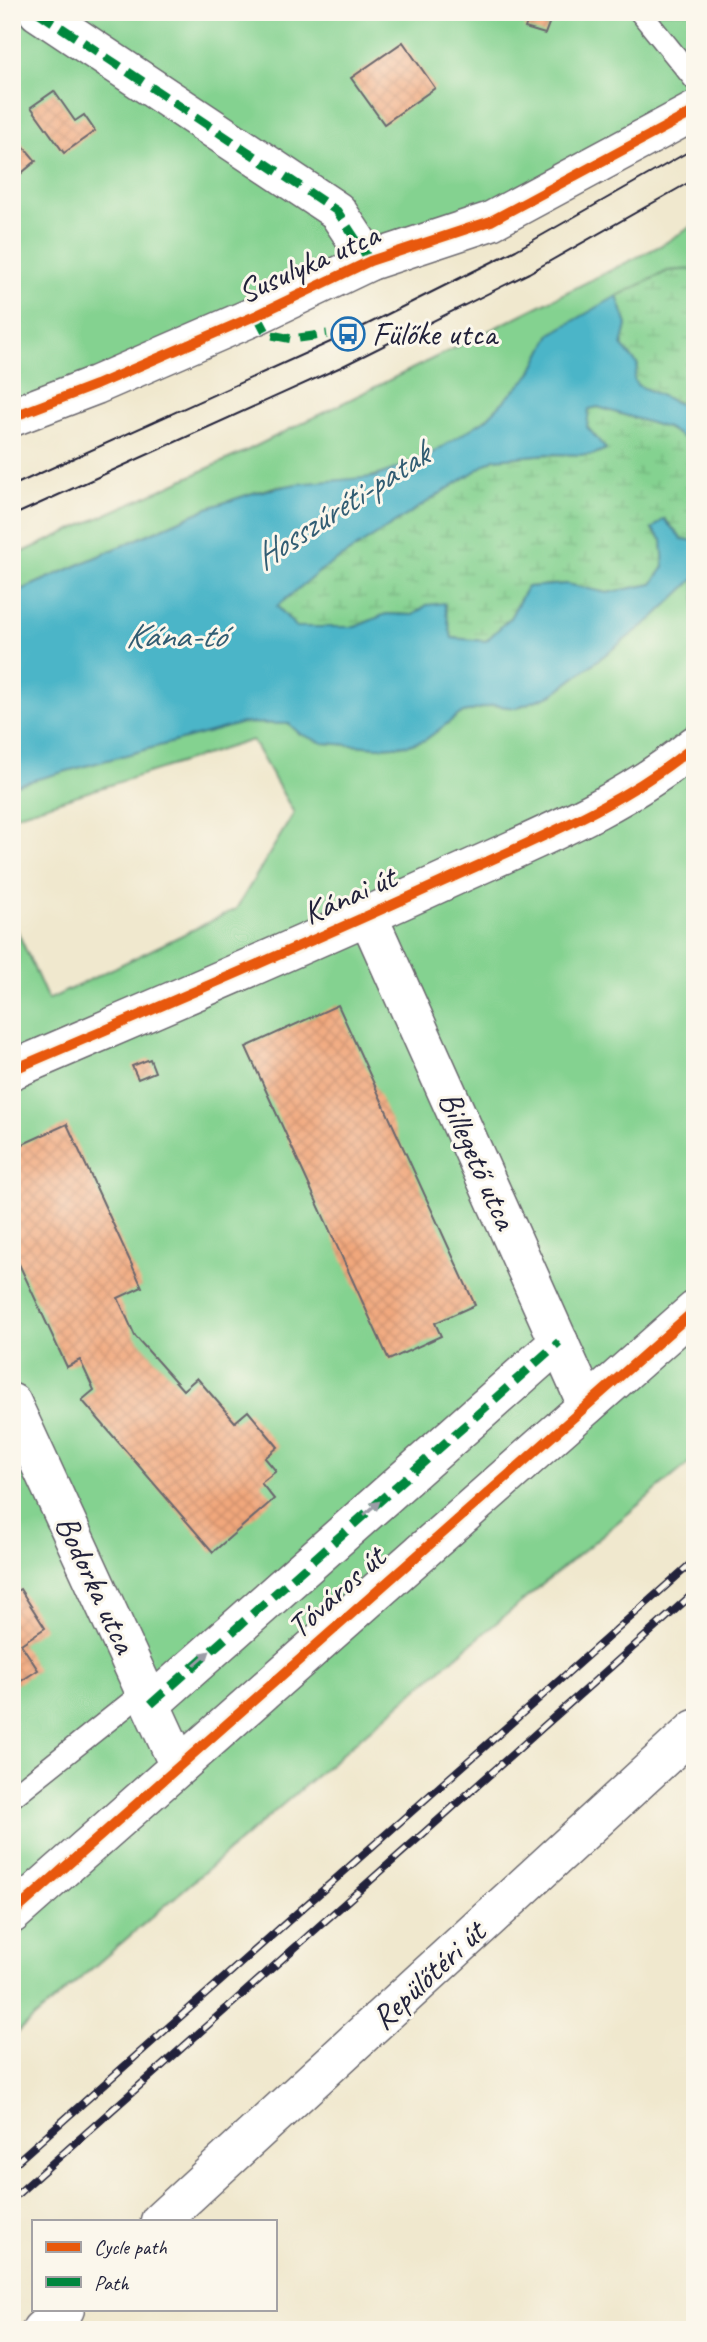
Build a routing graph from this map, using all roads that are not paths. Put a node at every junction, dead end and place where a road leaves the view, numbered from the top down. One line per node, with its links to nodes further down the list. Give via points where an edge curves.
1 (38, 12): 5 (street, via 337,211)
2 (640, 12): 3 (lane)
3 (695, 80)
4 (695, 111): 5 (street, Susulyka utca, via 491,221)
5 (370, 261): 6 (street, Susulyka utca, via 257,315)
6 (12, 417)
7 (695, 745): 8 (street, Kánai út, via 660,775 586,816)
8 (369, 916): 9 (street, Kánai út); 11 (street, Billegető utca)
9 (12, 1070)
10 (695, 1310): 13 (street, Tóváros út)
11 (559, 1342): 13 (street, Billegető utca); 14 (street, one-way to 11)
12 (12, 1402): 14 (street, Bodorka utca)
13 (587, 1405): 16 (street, Tóváros út)
14 (148, 1698): 16 (street, Bodorka utca); 17 (lane)
15 (695, 1729): 19 (street, Repülőtéri út)
16 (179, 1766): 18 (street, Tóváros út)
17 (12, 1797)
18 (12, 1913)
19 (161, 2220)
20 (64, 2310): 21 (street)
21 (41, 2330)

